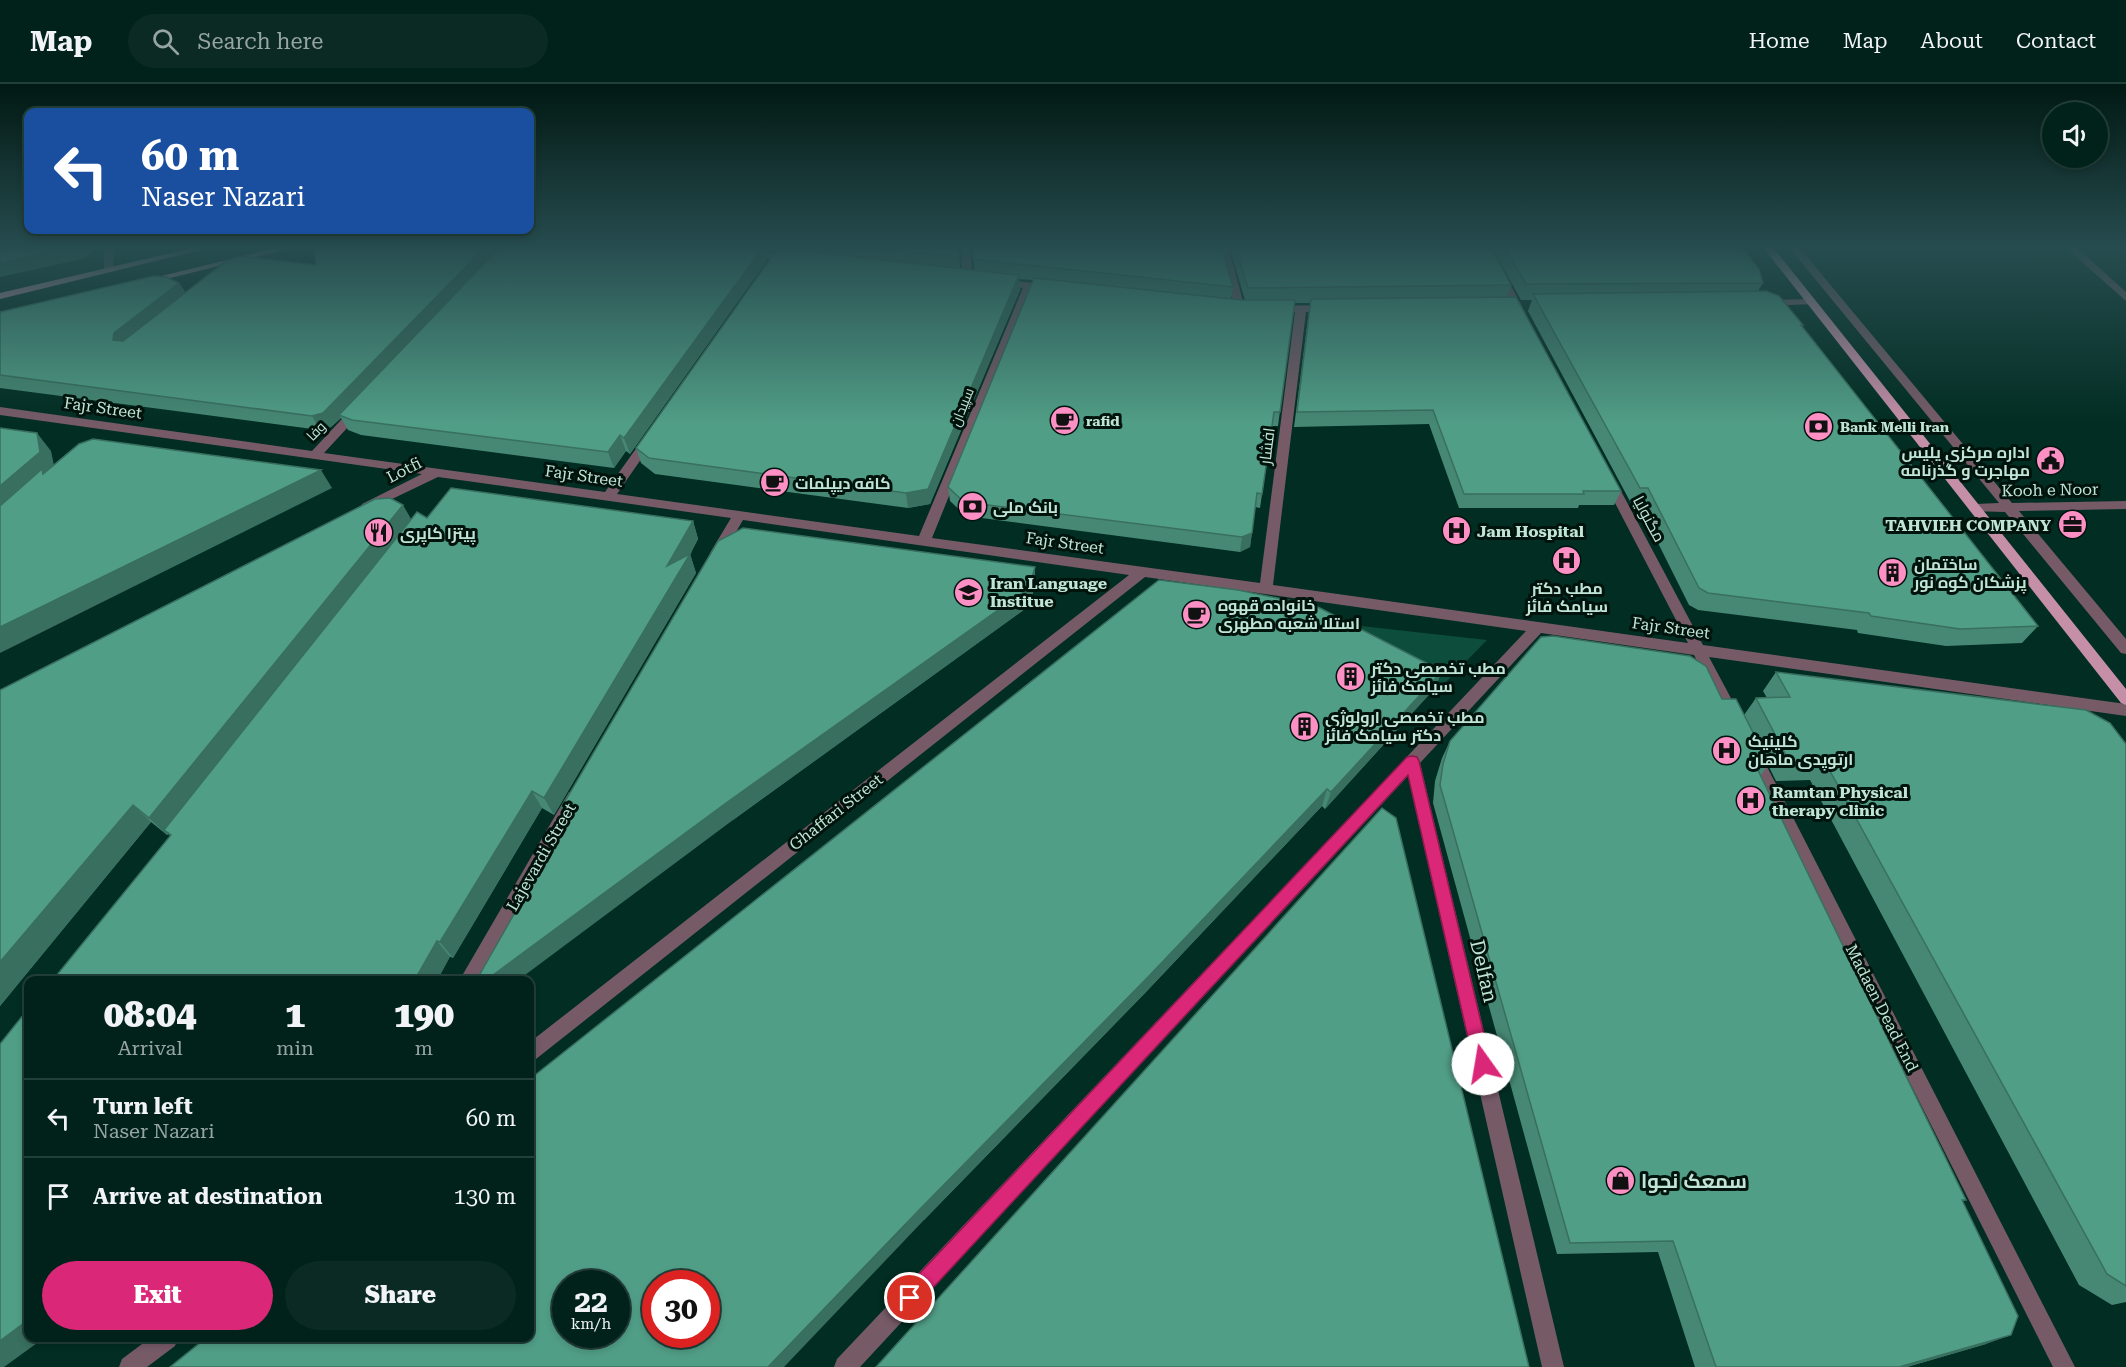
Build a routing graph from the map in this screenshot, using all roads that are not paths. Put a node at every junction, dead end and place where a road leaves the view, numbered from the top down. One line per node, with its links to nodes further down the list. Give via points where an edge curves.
1 (1020, 306): 27 (street, سپیدان)
2 (1249, 306): 8 (street)
3 (1517, 306): 10 (street)
4 (1814, 306): 23 (main road)
5 (1842, 306): 24 (street)
6 (1228, 308): 8 (street)
7 (1337, 308): 9 (street)
8 (1250, 309): 9 (street)
9 (1301, 309): 30 (street, افشار)
10 (1528, 327)
11 (370, 396): 16 (street, وفا)
12 (0, 411): 13 (street, Fajr Street)
13 (115, 427): 15 (street); 16 (street, Fajr Street)
14 (656, 429): 21 (street)
15 (97, 442)
16 (315, 455): 18 (street, Fajr Street)
17 (1600, 462): 32 (street, مگنولیا)
18 (437, 472): 19 (street, Fajr Street); 26 (street, Lotfi)
19 (462, 475): 20 (street); 21 (street, Fajr Street)
20 (448, 494)
21 (609, 496): 25 (street, Fajr Street)
22 (2126, 505): 24 (street, Kooh e Noor)
23 (1975, 508): 24 (street, Kooh e Noor); 34 (main road)
24 (2009, 508): 33 (street)
25 (740, 514): 27 (street, Fajr Street); 28 (street)
26 (352, 515)
27 (924, 540): 29 (street, Fajr Street)
28 (710, 566)
29 (1143, 571): 30 (street, Fajr Street); 39 (street, Ghaffari Street)
30 (1266, 588): 31 (street, Fajr Street)
31 (1539, 626): 32 (street, Fajr Street); 36 (street)
32 (1699, 649): 35 (street, Fajr Street); 44 (street, Madaen Dead End)
33 (2126, 649)
34 (2126, 699)
35 (2126, 710)
36 (1412, 761): 42 (street); 43 (street, Delfan)
37 (583, 784): 38 (street, Lajevardi Street)
38 (471, 976)
39 (534, 1050)
40 (162, 1342): 41 (street)
41 (130, 1367)
42 (845, 1367)
43 (1553, 1367)
44 (2064, 1367)

